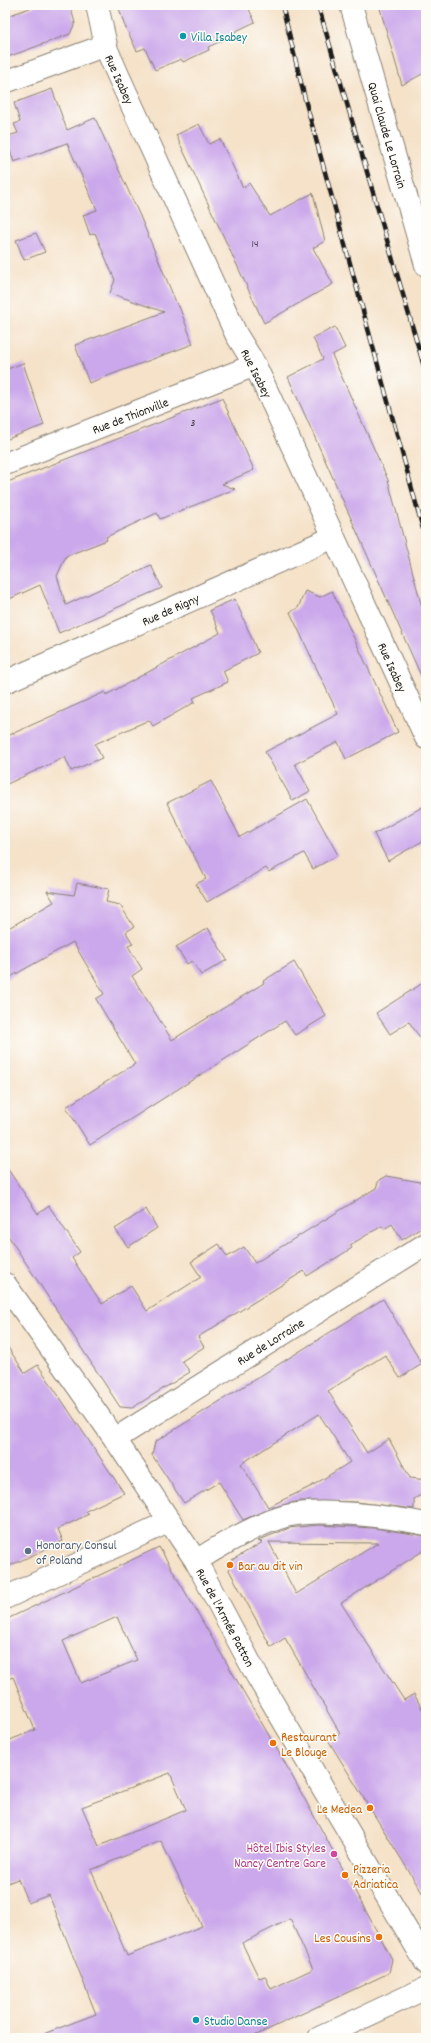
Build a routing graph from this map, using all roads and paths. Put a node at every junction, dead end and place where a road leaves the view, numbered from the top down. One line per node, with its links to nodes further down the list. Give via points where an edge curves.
1 (97, 5): 3 (street, Rue Isabey)
2 (351, 5): 5 (street, Quai Claude Le Lorrain)
3 (106, 45): 4 (street); 6 (street, Rue Isabey, via 236,334)
4 (5, 82)
5 (426, 265)
6 (255, 365): 7 (street, Rue de Thionville); 8 (street, Rue Isabey)
7 (5, 464)
8 (334, 537): 9 (street, Rue de Rigny); 10 (street, Rue Isabey)
9 (5, 682)
10 (426, 738)
11 (426, 1244): 13 (street, Rue de Lorraine)
12 (5, 1284): 13 (street, Rue de l'Armée Patton)
13 (115, 1439): 14 (street, Rue de l'Armée Patton)
14 (170, 1521): 16 (street, Rue de l'Armée Patton); 17 (street)
15 (426, 1524): 16 (street, via 347,1514 295,1514 271,1521)
16 (196, 1561): 18 (street, Rue de l'Armée Patton, via 257,1676)
17 (5, 1598)
18 (426, 1962)
19 (426, 1988): 20 (street)
20 (319, 2038)

